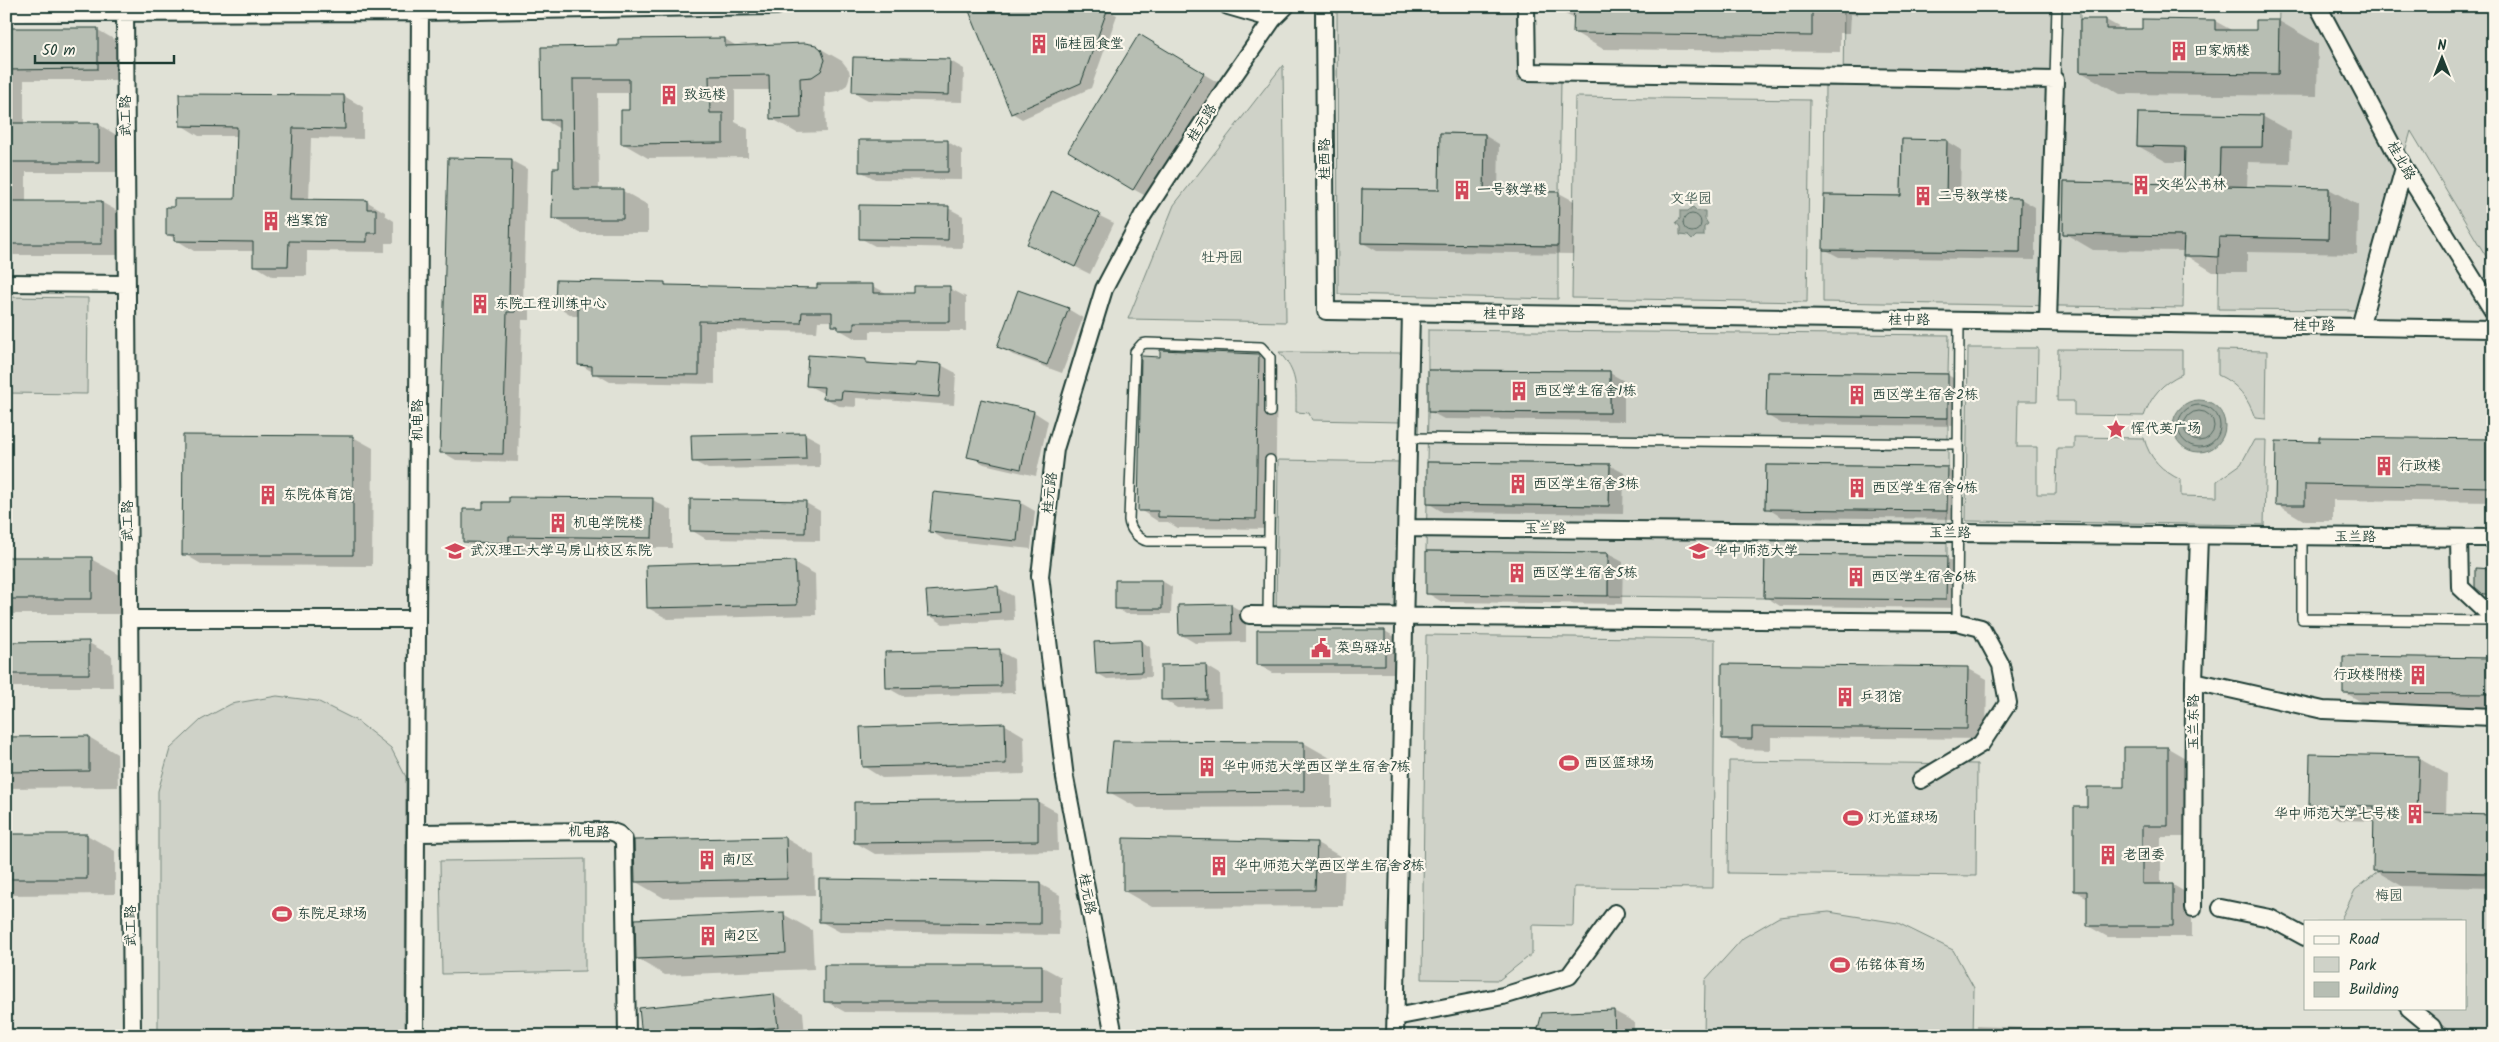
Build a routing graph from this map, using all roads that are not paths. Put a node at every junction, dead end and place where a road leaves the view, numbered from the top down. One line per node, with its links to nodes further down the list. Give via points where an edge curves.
1 (777, 6): 8 (street)
2 (1228, 6): 11 (street)
3 (1286, 6): 11 (street, 桂元路)
4 (1324, 6): 16 (street, 桂西路)
5 (1526, 6): 12 (street, via 1527,72)
6 (2057, 6): 12 (lane)
7 (2318, 6): 13 (street, 桂北路)
8 (420, 9): 9 (street); 38 (street, 机电路)
9 (125, 10): 10 (street); 15 (street, 武工路)
10 (6, 13)
11 (1273, 19): 54 (street, 桂元路, via 1143,215 1104,289 1055,449 1040,576 1065,778)
12 (2054, 80): 20 (street)
13 (2404, 168): 17 (street, 桂北路); 21 (street)
14 (6, 283): 15 (street)
15 (127, 284): 37 (street, 武工路)
16 (1326, 311): 18 (street, 桂中路)
17 (2493, 311)
18 (1411, 312): 19 (street, 桂中路); 24 (street)
19 (1959, 321): 20 (street, 桂中路); 25 (lane)
20 (2048, 322): 21 (street, 桂中路)
21 (2360, 327): 22 (street, 桂中路)
22 (2493, 329)
23 (1270, 412): 33 (lane, via 1270,358 1261,347 1147,343 1135,352 1131,527 1147,541)
24 (1408, 438): 25 (lane); 27 (street)
25 (1958, 444): 28 (lane)
26 (1270, 460): 33 (lane)
27 (1407, 528): 28 (street, 玉兰路); 36 (street)
28 (1958, 533): 29 (street, 玉兰路); 40 (lane)
29 (2199, 536): 30 (street, 玉兰路); 41 (street, 玉兰东路)
30 (2302, 537): 31 (street, 玉兰路); 39 (lane, via 2302,619)
31 (2459, 538): 32 (street, 玉兰路); 39 (street, via 2460,587)
32 (2493, 538)
33 (1269, 541): 35 (lane)
34 (1249, 615): 35 (street)
35 (1268, 615): 36 (street)
36 (1405, 617): 40 (street); 50 (street)
37 (129, 619): 38 (street); 51 (street, 武工路)
38 (417, 619): 44 (street, 机电路)
39 (2493, 619)
40 (1958, 622): 43 (street, via 1981,628 2000,664 2008,703 1981,744)
41 (2194, 681): 42 (street, via 2322,710); 45 (street, 玉兰东路)
42 (2493, 717)
43 (1921, 780)
44 (416, 833): 52 (street, 机电路); 53 (street, 机电路, via 610,831 618,834 624,840)
45 (2193, 908)
46 (2221, 908): 48 (street, via 2270,918)
47 (1615, 913): 50 (street, via 1569,976 1503,996)
48 (2304, 936)
49 (2411, 1010): 56 (street, via 2432,1028)
50 (1395, 1017): 55 (street)
51 (132, 1036)
52 (415, 1036)
53 (628, 1036)
54 (1114, 1036)
55 (1395, 1036)
56 (2436, 1036)

